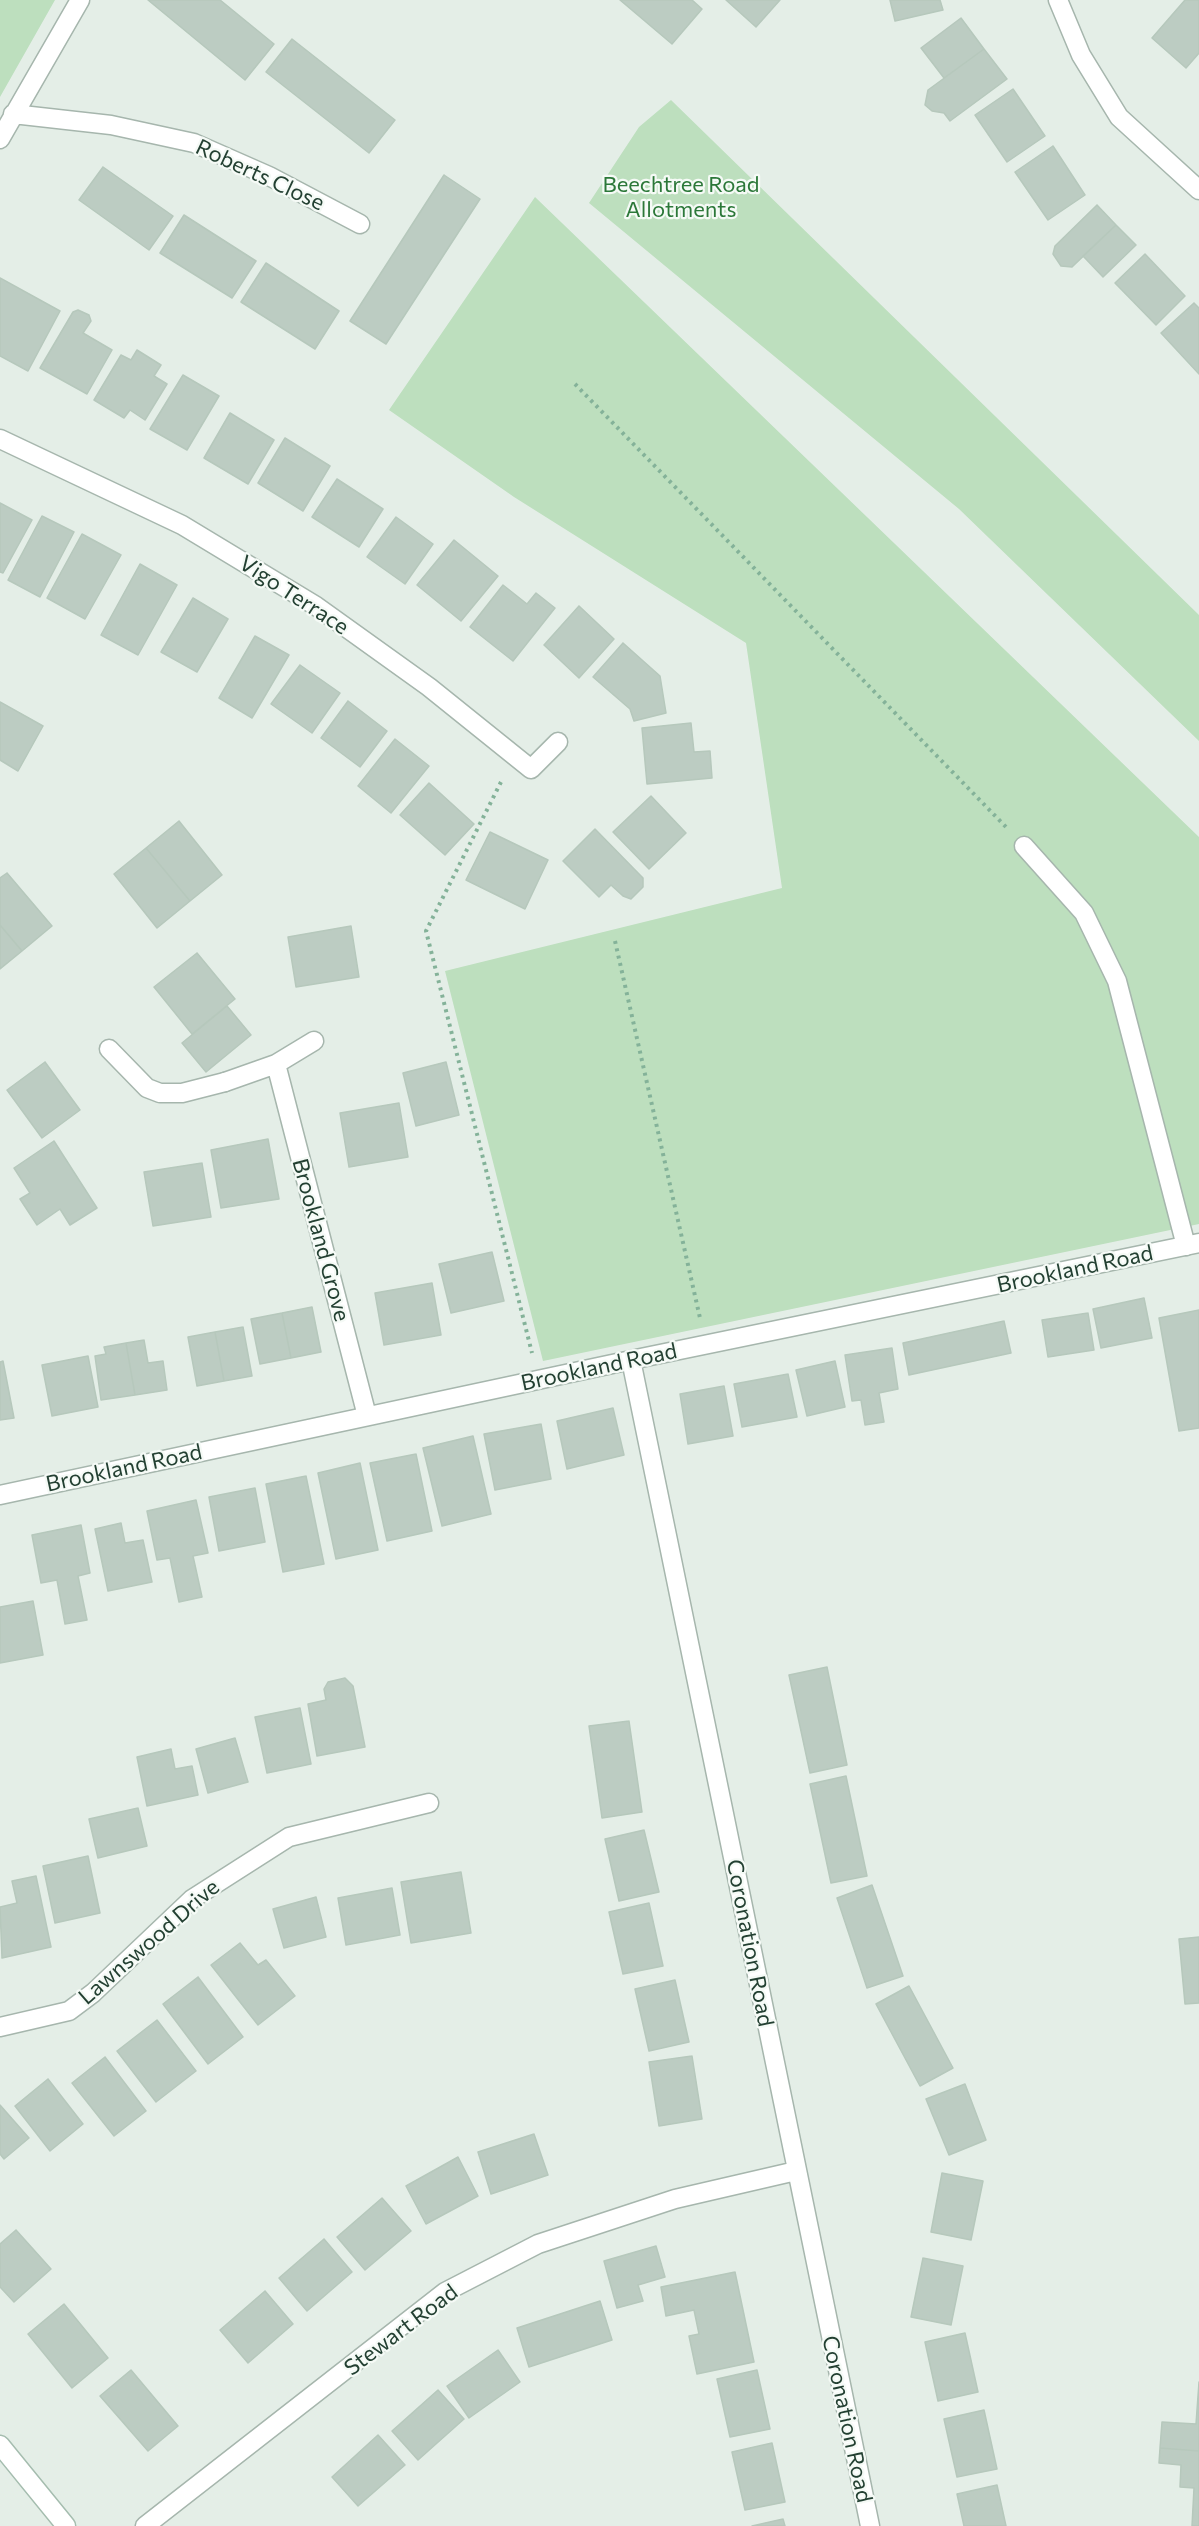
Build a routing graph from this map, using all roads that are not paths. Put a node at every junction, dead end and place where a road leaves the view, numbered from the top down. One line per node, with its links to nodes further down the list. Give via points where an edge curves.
1 (80, 0): 3 (street)
2 (1058, 0): 5 (street, via 1081,55 1119,117)
3 (14, 114): 4 (street); 6 (street, Roberts Close, via 111,125 194,143 269,176)
4 (0, 139)
5 (1199, 190)
6 (360, 224)
7 (0, 439): 8 (street, Vigo Terrace, via 182,525 316,606 429,687 531,769)
8 (558, 742)
9 (1024, 846): 13 (street, via 1084,913 1117,981)
10 (314, 1041): 12 (street)
11 (109, 1049): 12 (street, via 147,1088 160,1093 182,1093)
12 (276, 1064): 15 (street, Brookland Grove)
13 (1193, 1244): 14 (street, Brookland Road)
14 (631, 1360): 15 (street, Brookland Road); 19 (street, Coronation Road)
15 (367, 1416): 16 (street, Brookland Road)
16 (0, 1495)
17 (429, 1803): 18 (street, Lawnswood Drive, via 289,1837 192,1899 69,2011)
18 (0, 2027)
19 (796, 2171): 22 (street, Stewart Road, via 675,2199 538,2244 445,2292); 23 (street, Coronation Road)
20 (0, 2445): 21 (street)
21 (66, 2526)
22 (145, 2526)
23 (870, 2526)

